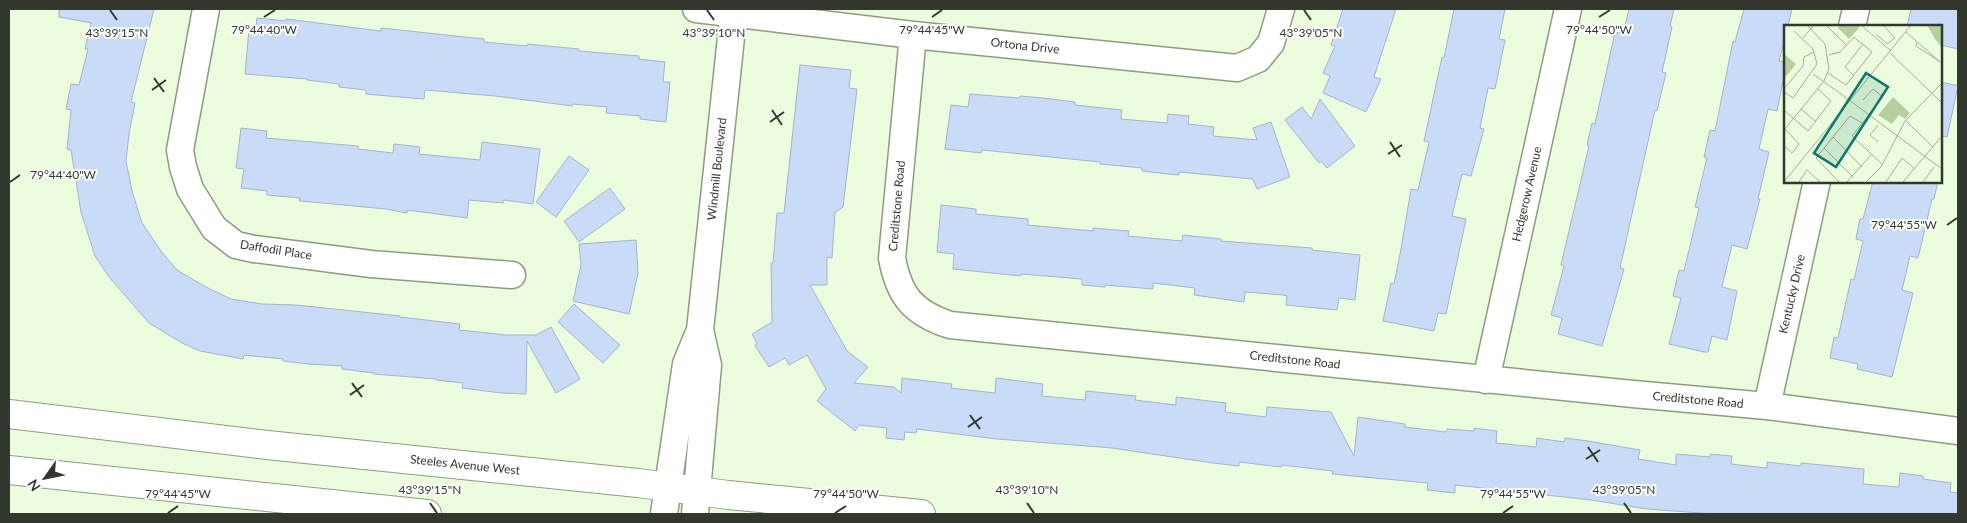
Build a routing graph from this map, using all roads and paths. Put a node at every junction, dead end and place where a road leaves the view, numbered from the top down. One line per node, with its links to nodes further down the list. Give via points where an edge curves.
1 (206, 9): 10 (street, Daffodil Place, via 180,150 190,190 214,228 224,237 236,245 254,249 371,264)
2 (696, 9): 6 (street)
3 (1281, 9): 8 (street, Ortona Drive, via 1271,43 1258,59 1237,68)
4 (1568, 9): 12 (street, Hedgerow Avenue)
5 (1856, 9): 7 (street)
6 (734, 11): 8 (street, Ortona Drive); 11 (street, Windmill Boulevard)
7 (1852, 25)
8 (913, 34): 12 (street, Creditstone Road, via 892,258 901,291 930,319 950,325)
9 (1817, 182): 13 (street, Kentucky Drive)
10 (512, 275)
11 (700, 330): 17 (street, Windmill Boulevard, via 686,364); 18 (street, Windmill Boulevard, via 708,365)
12 (1486, 380): 13 (street, Creditstone Road)
13 (1767, 406): 15 (street, Creditstone Road)
14 (11, 418): 17 (main road, Steeles Avenue West)
15 (1958, 431)
16 (9, 470): 19 (main road)
17 (668, 487): 18 (main road, Steeles Avenue West); 20 (street, Windmill Boulevard)
18 (696, 502): 21 (main road, Steeles Avenue West)
19 (427, 514)
20 (664, 514)
21 (921, 514)

